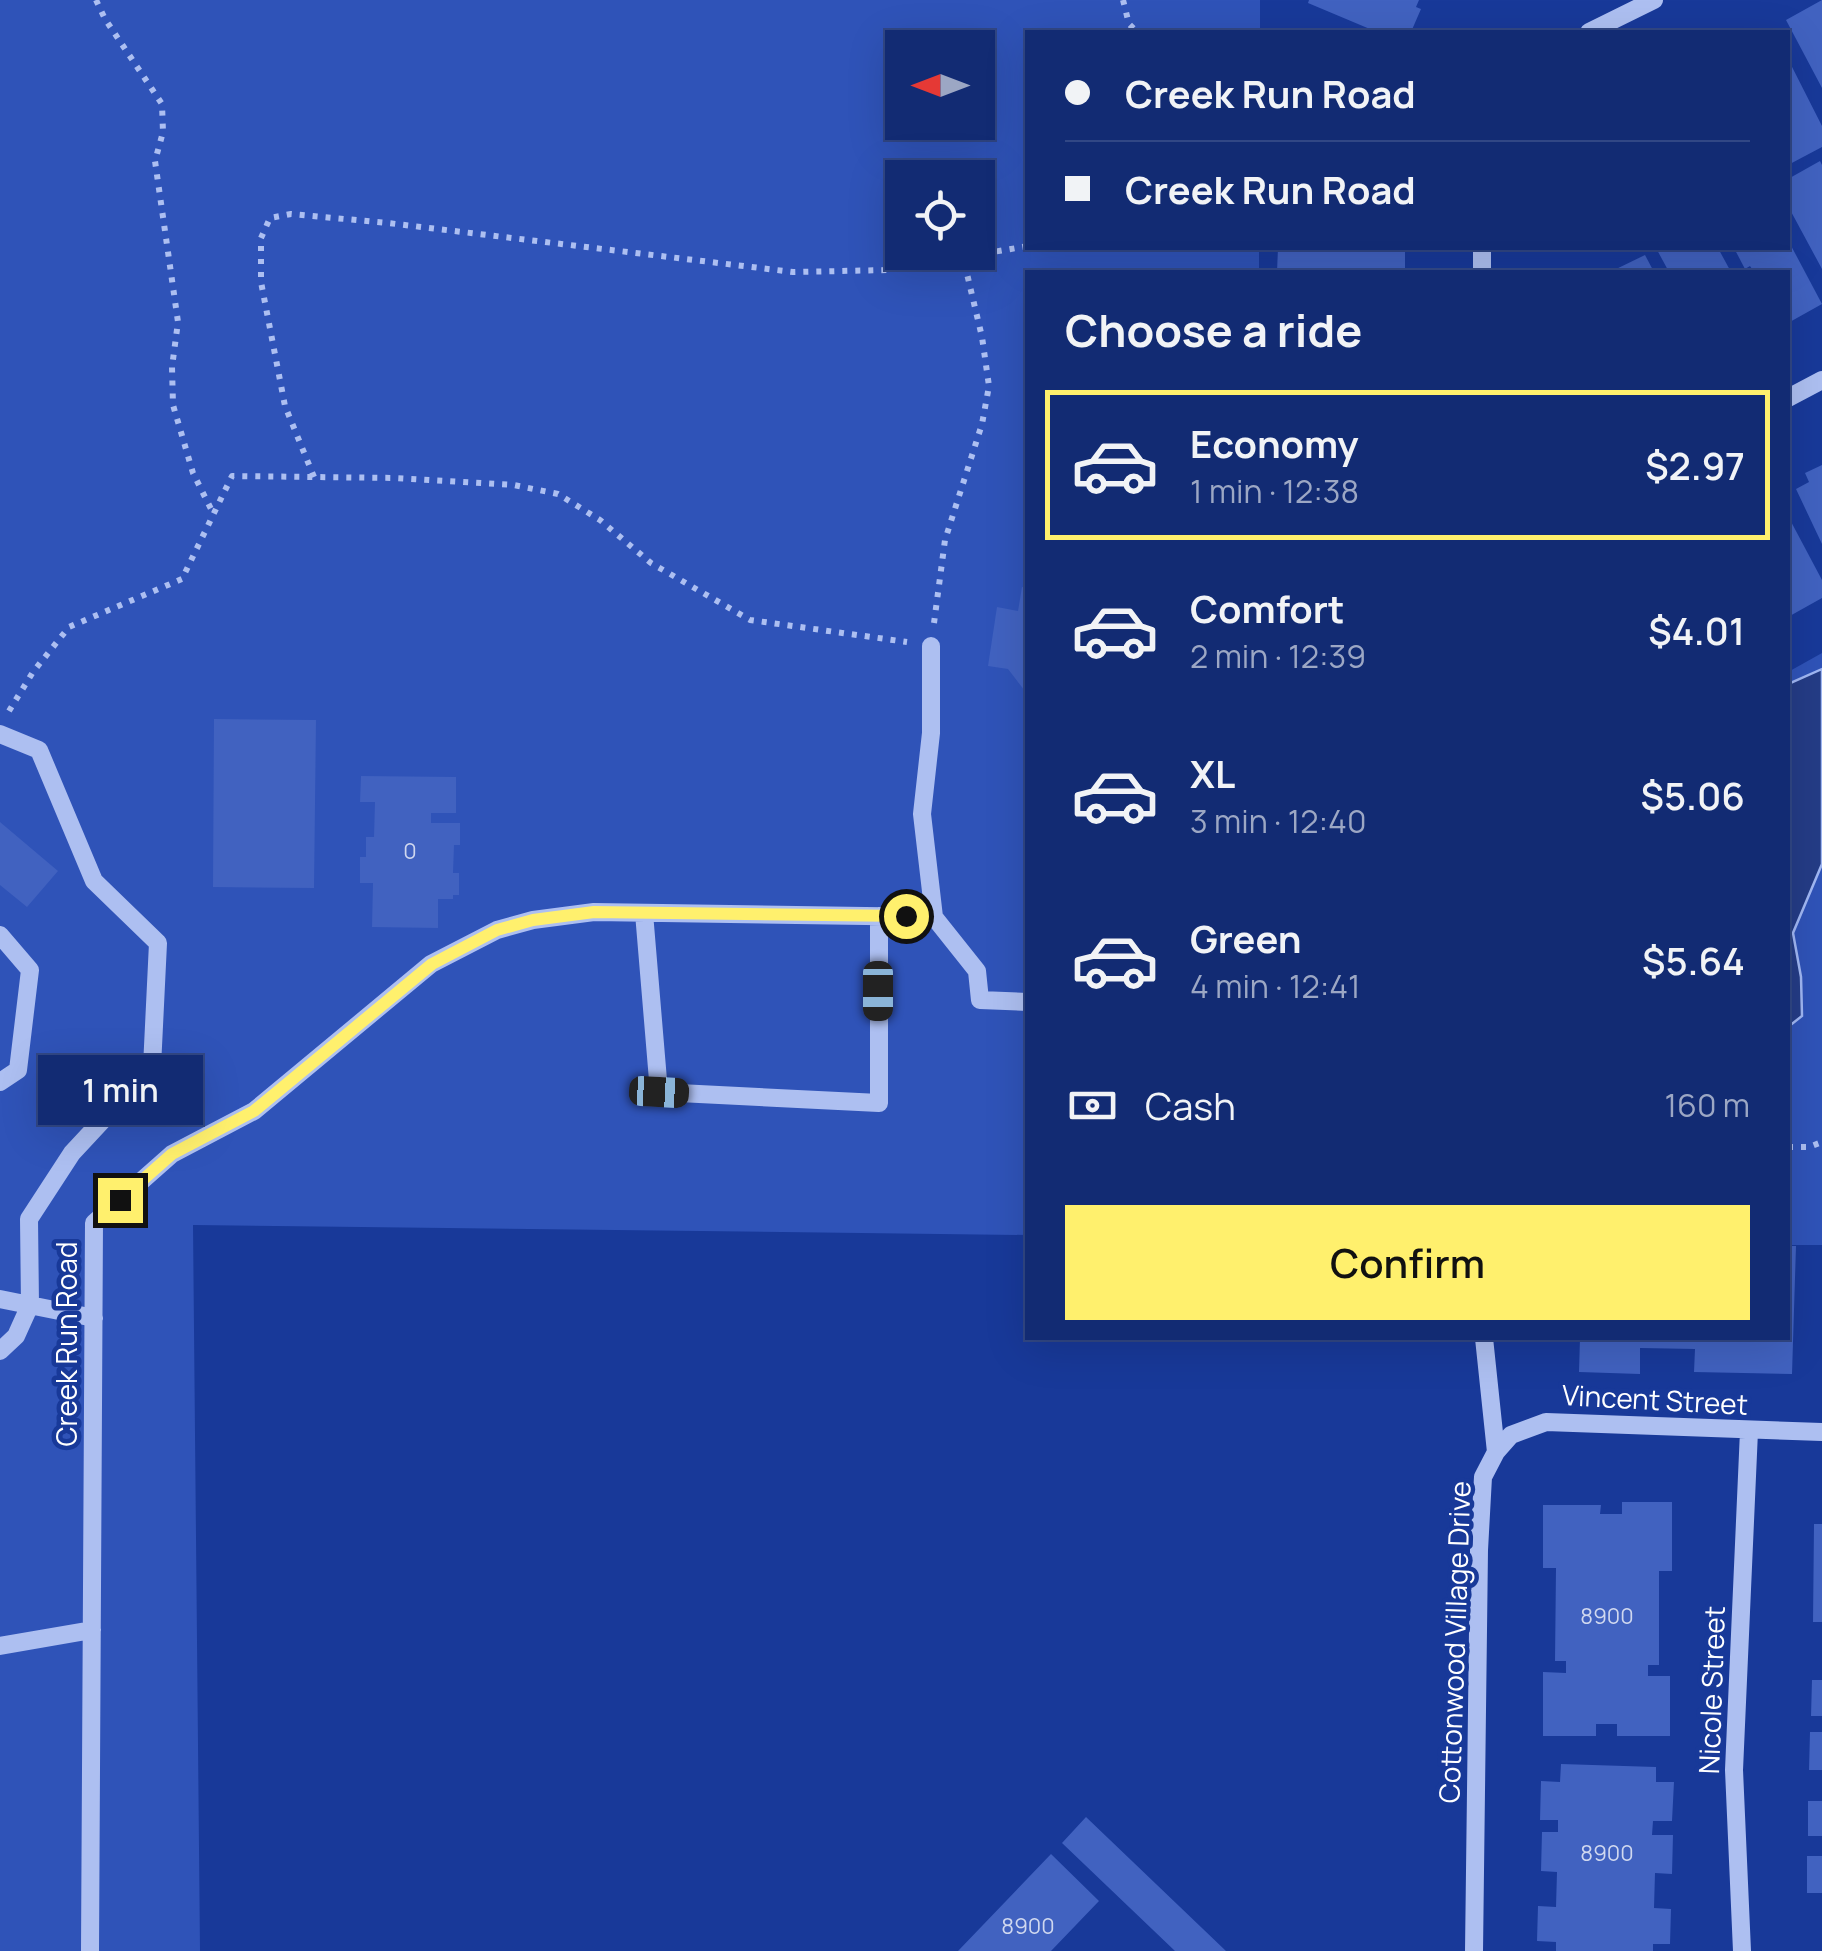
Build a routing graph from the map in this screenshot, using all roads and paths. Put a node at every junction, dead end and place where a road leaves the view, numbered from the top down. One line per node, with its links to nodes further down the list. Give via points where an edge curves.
1 (96, 0): 13 (path, via 162,104 155,161 178,322 173,405 193,473)
2 (1124, 0): 4 (path)
3 (1654, 0): 5 (street)
4 (1135, 30)
5 (1593, 30)
6 (1025, 247): 7 (path)
7 (995, 252)
8 (890, 270): 12 (path, via 793,272 369,222 270,218 261,238 261,282 285,406)
9 (966, 270): 14 (path, via 988,386 945,540)
10 (1822, 380): 11 (street)
11 (1790, 397)
12 (314, 477): 13 (path, via 232,476); 14 (path, via 514,485 558,494 651,563 750,620)
13 (214, 514): 15 (path, via 182,579 69,627)
14 (931, 646): 19 (street, via 922,814)
15 (0, 725)
16 (0, 734): 26 (street, via 39,750 94,882 158,943 152,1067 72,1153 29,1220)
17 (644, 912): 18 (street, Creek Run Road); 18 (street, via 659,1092 878,1103); 27 (street, Creek Run Road, via 533,920 464,945 414,977 254,1111 172,1154 94,1223)
18 (878, 916): 19 (street, Creek Run Road)
19 (934, 917): 21 (street, via 977,971 980,1000)
20 (0, 935): 22 (street, via 30,970 18,1070)
21 (1025, 1002)
22 (0, 1082)
23 (1822, 1142): 24 (path)
24 (1790, 1147)
25 (0, 1299): 26 (street)
26 (30, 1305): 27 (street); 29 (street, via 16,1336)
27 (94, 1318): 33 (street, Creek Run Road)
28 (1484, 1340): 32 (street, Cottonwood Village Drive)
29 (0, 1351)
30 (1748, 1431): 31 (street, Vincent Street); 32 (street, Vincent Street, via 1546,1422 1511,1435); 37 (street, Nicole Street, via 1734,1770)
31 (1822, 1432)
32 (1496, 1452): 36 (street, Cottonwood Village Drive, via 1483,1477 1478,1550)
33 (92, 1630): 34 (street); 35 (street, Creek Run Road)
34 (0, 1646)
35 (90, 1951)
36 (1474, 1951)
37 (1742, 1951)

